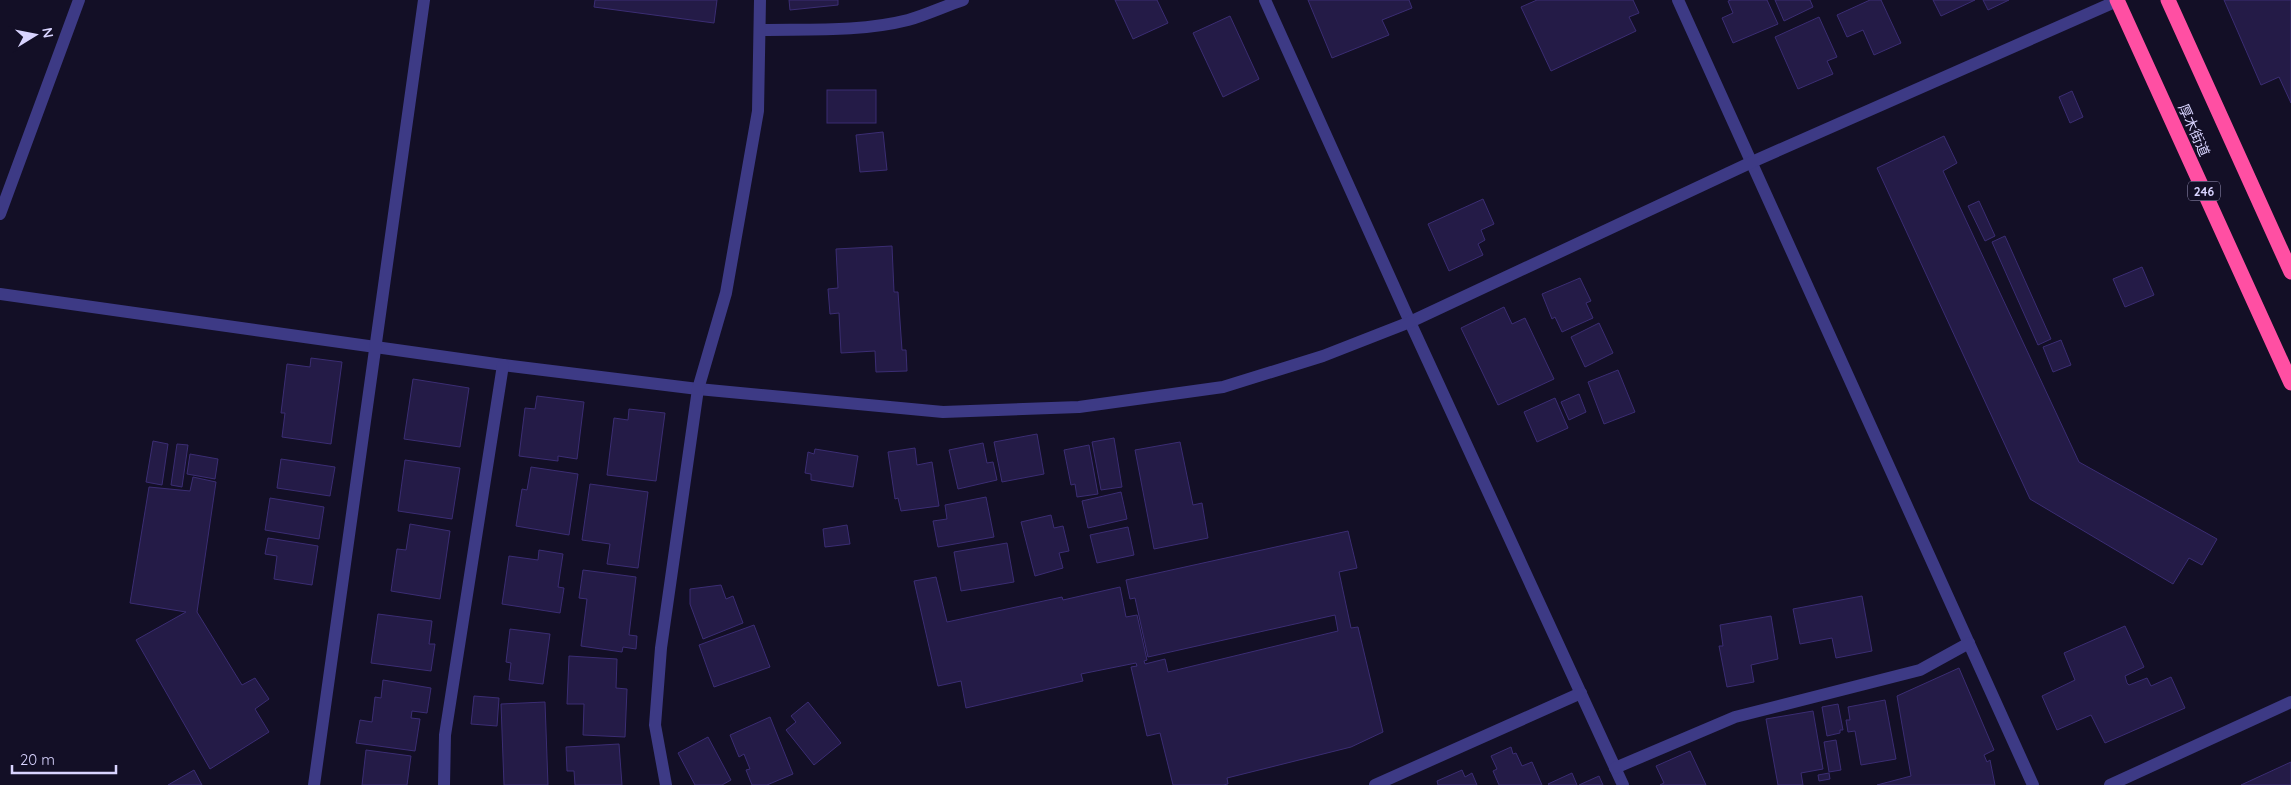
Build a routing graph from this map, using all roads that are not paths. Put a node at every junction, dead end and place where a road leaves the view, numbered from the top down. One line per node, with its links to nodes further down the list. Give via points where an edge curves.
1 (78, 0): 11 (street)
2 (424, 0): 15 (street)
3 (760, 0): 9 (street)
4 (963, 0): 9 (street, via 908,20 819,29)
5 (1266, 0): 14 (street)
6 (1678, 0): 10 (street)
7 (2168, 0): 12 (highway)
8 (2117, 1): 10 (street); 17 (highway, 厚木街道 / 246)
9 (760, 30): 18 (street, via 758,111 744,197 726,293)
10 (1752, 162): 14 (street); 19 (street)
11 (0, 214)
12 (2291, 272)
13 (0, 294): 15 (street)
14 (1410, 322): 18 (street, via 1323,356 1223,387 1079,407 943,412); 20 (street)
15 (375, 347): 16 (street); 23 (street)
16 (503, 366): 18 (street); 24 (street, via 445,735)
17 (2291, 383)
18 (698, 389): 25 (street, via 661,648 655,725)
19 (1969, 643): 22 (street, via 1920,670 1735,716); 28 (street)
20 (1580, 693): 22 (street); 26 (street)
21 (2291, 702): 29 (street)
22 (1615, 768): 27 (street)
23 (314, 785)
24 (444, 785)
25 (666, 785)
26 (1375, 785)
27 (1623, 785)
28 (2033, 785)
29 (2110, 785)

